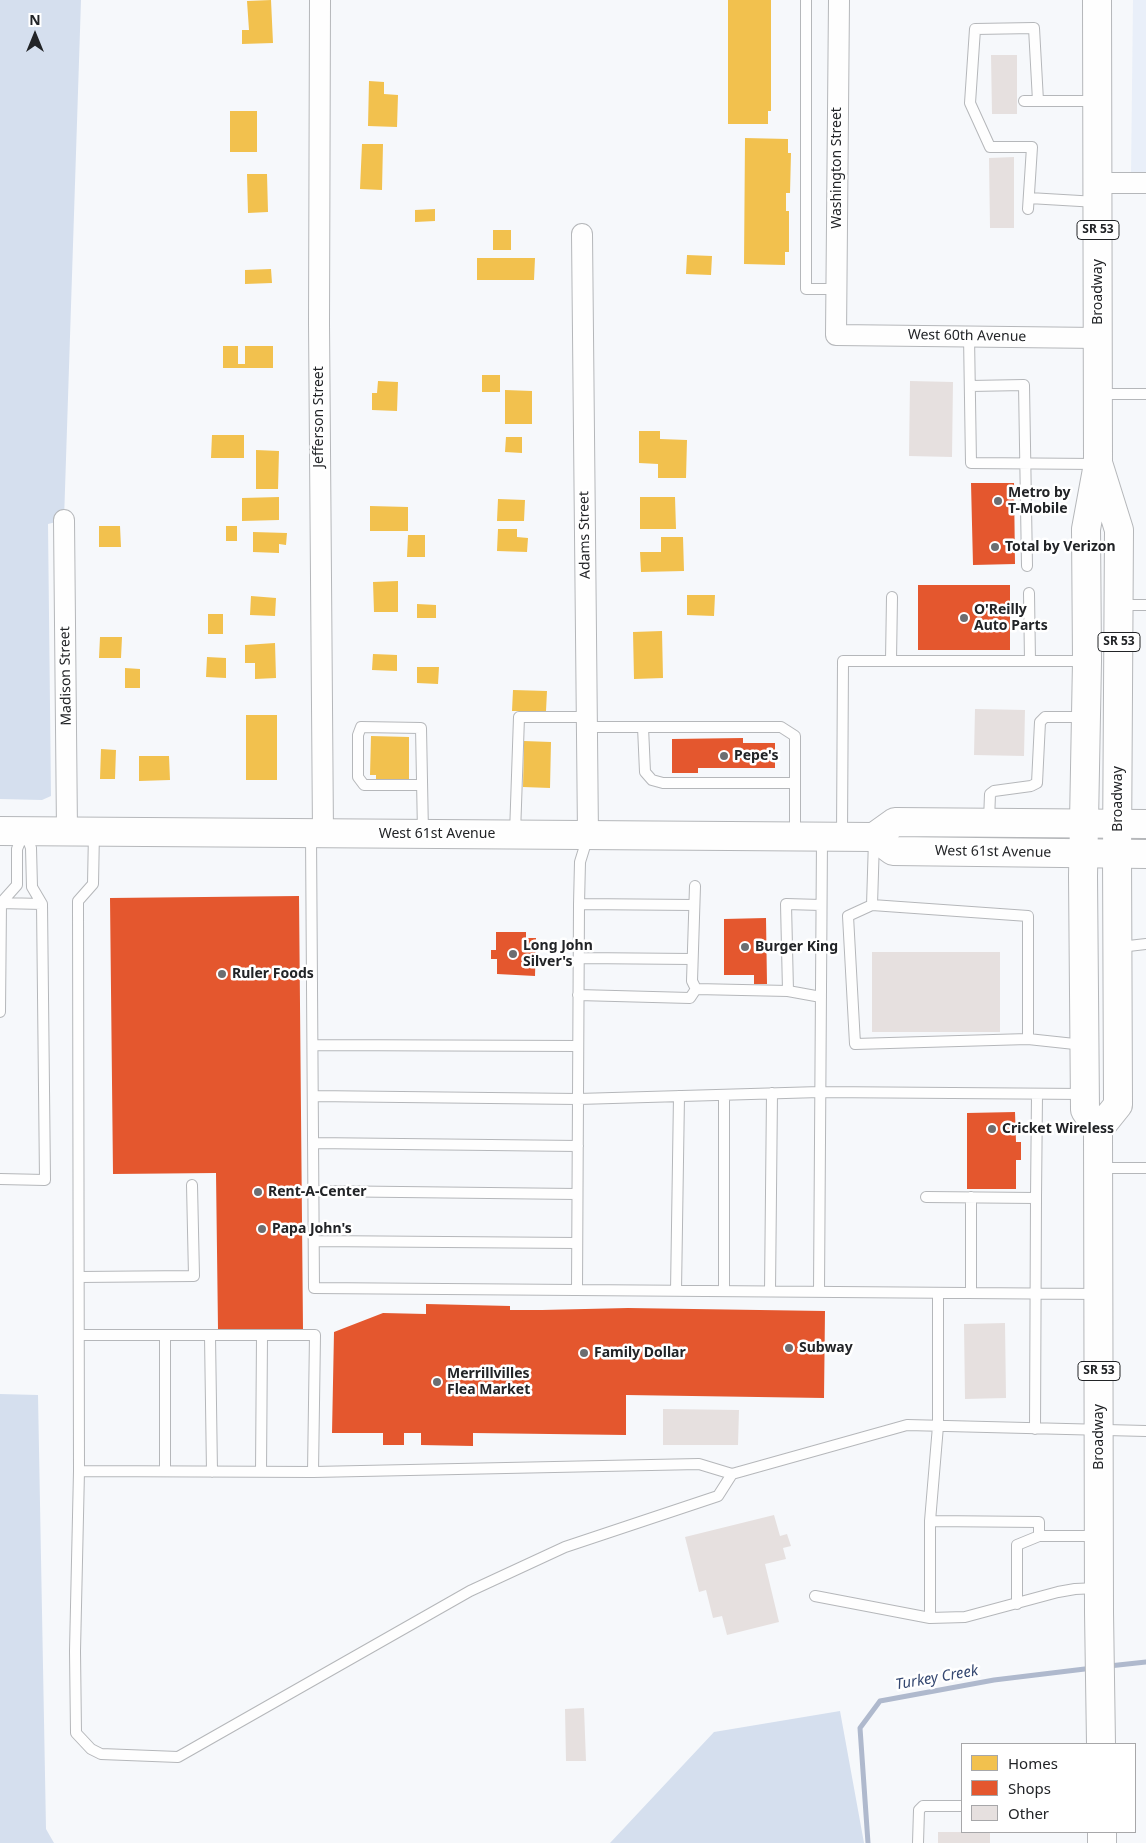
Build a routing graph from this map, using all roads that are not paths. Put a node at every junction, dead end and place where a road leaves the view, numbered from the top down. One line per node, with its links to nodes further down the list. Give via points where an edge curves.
1 (320, 0): 43 (street, Jefferson Street)
2 (806, 0): 13 (lane, via 806,289)
3 (839, 0): 13 (street, Washington Street)
4 (1097, 0): 7 (main road, Broadway / SR 53)
5 (1024, 101): 6 (lane)
6 (1038, 101): 7 (lane); 10 (lane, via 1034,28 975,30 970,103 990,147 1032,147)
7 (1097, 101): 9 (main road, Broadway / SR 53)
8 (1146, 183): 9 (street)
9 (1098, 192): 10 (lane); 16 (main road, Broadway / SR 53)
10 (1029, 198): 11 (lane)
11 (1028, 209)
12 (582, 234): 32 (street, Adams Street)
13 (836, 289): 14 (street, Washington Street)
14 (836, 335): 15 (street, West 60th Avenue)
15 (969, 336): 16 (street, West 60th Avenue); 17 (lane)
16 (1098, 338): 18 (main road, Broadway / SR 53)
17 (970, 386): 20 (lane, via 972,463); 20 (lane, via 1024,385)
18 (1098, 394): 19 (lane); 21 (main road, Broadway / SR 53)
19 (1146, 394)
20 (1025, 463): 21 (lane); 23 (lane)
21 (1098, 464): 26 (main road, Broadway / SR 53, via 1119,530); 30 (main road, Broadway / SR 53, via 1086,529)
22 (64, 520): 41 (street, Madison Street)
23 (1027, 566)
24 (1029, 593): 29 (lane)
25 (892, 597): 28 (lane)
26 (1119, 605): 27 (lane); 38 (main road, Broadway / SR 53)
27 (1146, 605)
28 (891, 660): 29 (lane); 48 (lane, via 843,661)
29 (1030, 661): 30 (lane)
30 (1087, 662): 31 (main road, Broadway / SR 53)
31 (1086, 717): 36 (lane, via 1052,717 1040,722 1038,783 990,794); 37 (main road, Broadway / SR 53)
32 (588, 722): 33 (lane); 45 (lane, via 519,717); 46 (street, Adams Street)
33 (643, 727): 34 (lane, via 645,772 652,780 663,783); 34 (lane, via 781,727 795,736)
34 (795, 783): 47 (lane)
35 (422, 785): 35 (lane, via 422,728 361,728 358,735 358,778 364,785); 44 (lane)
36 (989, 822): 37 (main road); 49 (main road, via 895,822)
37 (1085, 824): 38 (main road); 50 (main road, Broadway / SR 53)
38 (1117, 824): 39 (main road); 51 (main road, Broadway / SR 53)
39 (1146, 824)
40 (12, 831): 41 (main road, West 61st Avenue); 54 (lane, via 17,849 17,885); 55 (lane, via 31,848 32,887)
41 (67, 832): 42 (main road, West 61st Avenue)
42 (94, 832): 43 (main road, West 61st Avenue); 95 (lane, via 93,884 78,901)
43 (317, 834): 44 (main road, West 61st Avenue); 70 (lane)
44 (423, 834): 45 (main road, West 61st Avenue)
45 (515, 835): 46 (main road, West 61st Avenue)
46 (588, 836): 47 (main road, West 61st Avenue); 56 (lane, via 580,862)
47 (795, 837): 48 (main road, West 61st Avenue)
48 (832, 837): 49 (main road, West 61st Avenue); 58 (lane)
49 (874, 837): 50 (main road, West 61st Avenue, via 893,851); 59 (lane)
50 (1084, 853): 51 (main road, West 61st Avenue); 71 (main road, Broadway / SR 53)
51 (1117, 853): 52 (main road, West 61st Avenue); 61 (main road, Broadway / SR 53)
52 (1146, 854)
53 (695, 886): 57 (lane)
54 (0, 903): 55 (lane); 68 (lane)
55 (42, 904): 86 (lane, via 45,1180)
56 (579, 904): 57 (lane); 62 (lane)
57 (694, 905): 63 (lane)
58 (821, 905): 65 (lane, via 786,904); 67 (lane)
59 (872, 905): 69 (lane, via 1028,916); 69 (lane, via 848,916 855,1044)
60 (1146, 944): 61 (lane)
61 (1118, 947): 81 (main road, Broadway / SR 53, via 1118,1105)
62 (578, 958): 63 (lane); 66 (lane)
63 (692, 959): 64 (lane, via 692,981)
64 (696, 989): 65 (lane); 66 (lane, via 690,998)
65 (788, 991): 67 (lane)
66 (578, 995): 72 (lane)
67 (821, 997): 73 (lane)
68 (0, 1012)
69 (1028, 1039): 71 (lane)
70 (312, 1045): 72 (lane); 78 (lane)
71 (1084, 1045): 76 (main road, Broadway / SR 53)
72 (578, 1046): 80 (lane)
73 (820, 1092): 74 (lane); 75 (lane); 100 (lane)
74 (772, 1093): 77 (lane); 99 (lane)
75 (1038, 1094): 76 (lane); 92 (lane)
76 (1085, 1094): 81 (main road, Broadway / SR 53, via 1085,1110)
77 (724, 1095): 79 (lane); 98 (lane)
78 (313, 1096): 80 (lane); 82 (lane)
79 (679, 1096): 80 (lane); 97 (lane)
80 (578, 1099): 83 (lane)
81 (1098, 1130): 84 (main road, Broadway / SR 53)
82 (313, 1143): 83 (lane); 88 (lane)
83 (578, 1146): 89 (lane)
84 (1099, 1168): 85 (lane); 104 (main road, Broadway / SR 53)
85 (1146, 1168)
86 (0, 1179)
87 (192, 1185): 95 (lane, via 194,1276)
88 (313, 1191): 89 (lane); 93 (lane)
89 (577, 1194): 94 (lane)
90 (926, 1196): 91 (lane)
91 (972, 1197): 92 (lane); 102 (lane)
92 (1036, 1198): 103 (lane)
93 (314, 1241): 94 (lane); 96 (lane, via 314,1288)
94 (577, 1243): 96 (lane)
95 (79, 1276): 105 (lane)
96 (577, 1290): 97 (lane)
97 (676, 1291): 98 (lane)
98 (724, 1291): 99 (lane)
99 (770, 1291): 100 (lane)
100 (819, 1292): 101 (lane)
101 (938, 1292): 102 (lane); 109 (lane)
102 (971, 1293): 103 (lane)
103 (1037, 1293): 104 (lane); 110 (lane)
104 (1099, 1294): 111 (main road, Broadway / SR 53)
105 (79, 1335): 106 (lane); 113 (lane)
106 (165, 1336): 107 (lane); 114 (lane)
107 (210, 1336): 108 (lane); 115 (lane)
108 (262, 1336): 116 (lane); 117 (lane, via 315,1335)
109 (938, 1426): 110 (lane); 118 (lane, via 908,1425); 119 (lane)
110 (1035, 1429): 111 (lane)
111 (1099, 1430): 112 (lane); 121 (main road, Broadway / SR 53)
112 (1146, 1430)
113 (79, 1471): 114 (lane); 118 (lane, via 76,1733 91,1749 101,1754 178,1757 470,1591 564,1547 718,1496)
114 (165, 1472): 115 (lane)
115 (212, 1472): 116 (lane)
116 (261, 1472): 117 (lane)
117 (313, 1472): 118 (lane, via 699,1464)
118 (732, 1474)
119 (930, 1521): 120 (lane, via 1039,1522); 125 (lane)
120 (1039, 1536): 121 (lane); 124 (lane, via 1017,1545)
121 (1099, 1536): 123 (main road, Broadway / SR 53)
122 (815, 1596): 125 (lane)
123 (1099, 1600): 124 (lane, via 1067,1591); 126 (main road, Broadway / SR 53)
124 (1017, 1604): 125 (lane, via 965,1617)
125 (930, 1618)
126 (1101, 1733)
127 (961, 1806): 128 (lane, via 923,1806)
128 (918, 1843)

